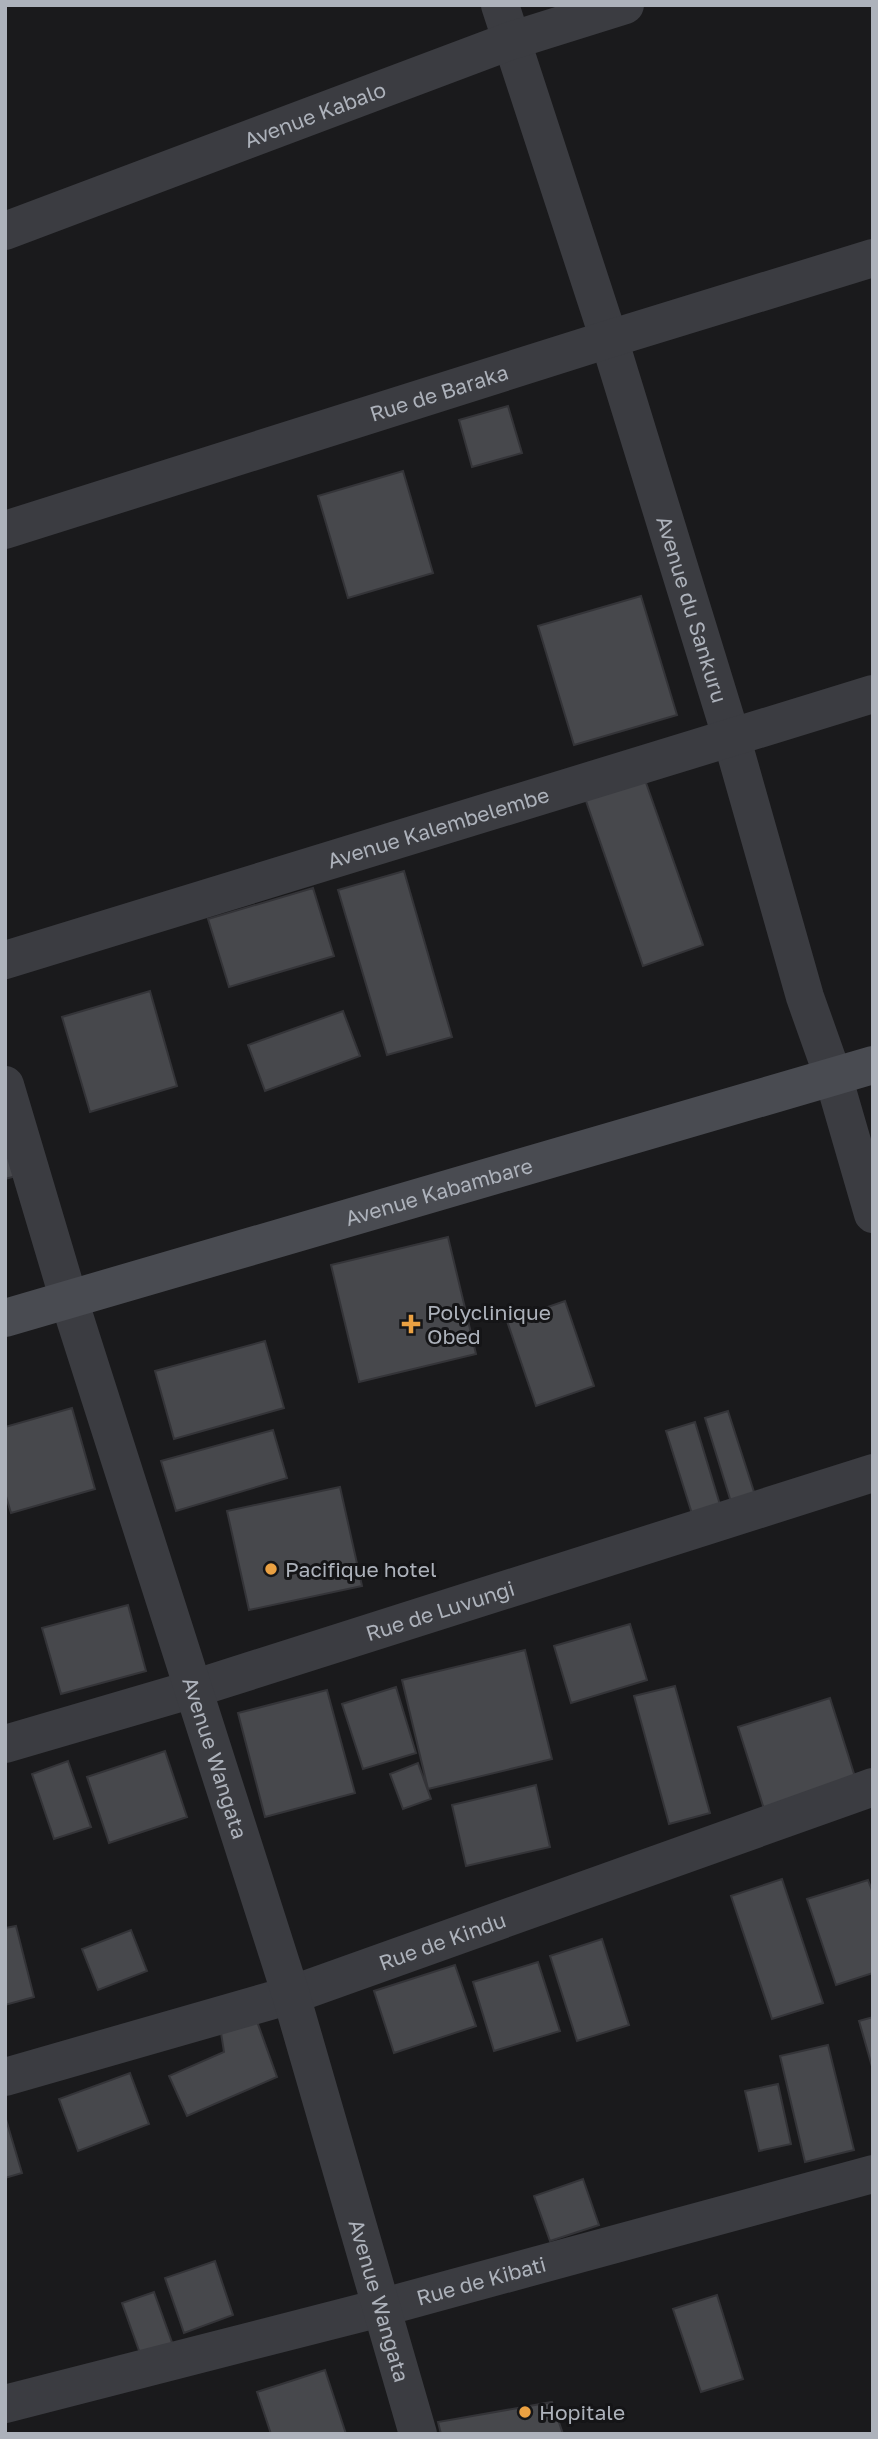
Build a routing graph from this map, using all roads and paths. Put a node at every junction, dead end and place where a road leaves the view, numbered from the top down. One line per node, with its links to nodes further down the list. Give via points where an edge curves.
1 (625, 5): 2 (street, Avenue Kabalo)
2 (505, 23): 3 (street, Avenue Kabalo); 5 (street, Avenue du Sankuru)
3 (5, 231)
4 (873, 258): 5 (street, Rue de Baraka)
5 (608, 339): 6 (street, Rue de Baraka); 8 (street, Avenue du Sankuru)
6 (5, 530)
7 (873, 694): 8 (street, Avenue Kalembelembe)
8 (731, 736): 9 (street, Avenue Kalembelembe); 11 (street, Avenue du Sankuru)
9 (5, 960)
10 (873, 1065): 11 (main road, Avenue Kabambare)
11 (833, 1076): 13 (street, Avenue du Sankuru); 14 (main road, Avenue Kabambare)
12 (5, 1085): 14 (street, Avenue Wangata)
13 (873, 1214)
14 (69, 1300): 15 (main road, Avenue Kabambare); 17 (street, Avenue Wangata)
15 (5, 1318)
16 (873, 1473): 17 (street, Rue de Luvungi)
17 (193, 1689): 18 (street, Rue de Luvungi); 20 (street, Avenue Wangata)
18 (5, 1744)
19 (873, 1787): 20 (street, Rue de Kindu)
20 (291, 1995): 21 (street, Rue de Kindu); 23 (street, Avenue Wangata)
21 (5, 2077)
22 (873, 2174): 23 (street, Rue de Kibati)
23 (380, 2308): 24 (street, Rue de Kibati); 25 (street, Avenue Wangata)
24 (5, 2404)
25 (418, 2434)

